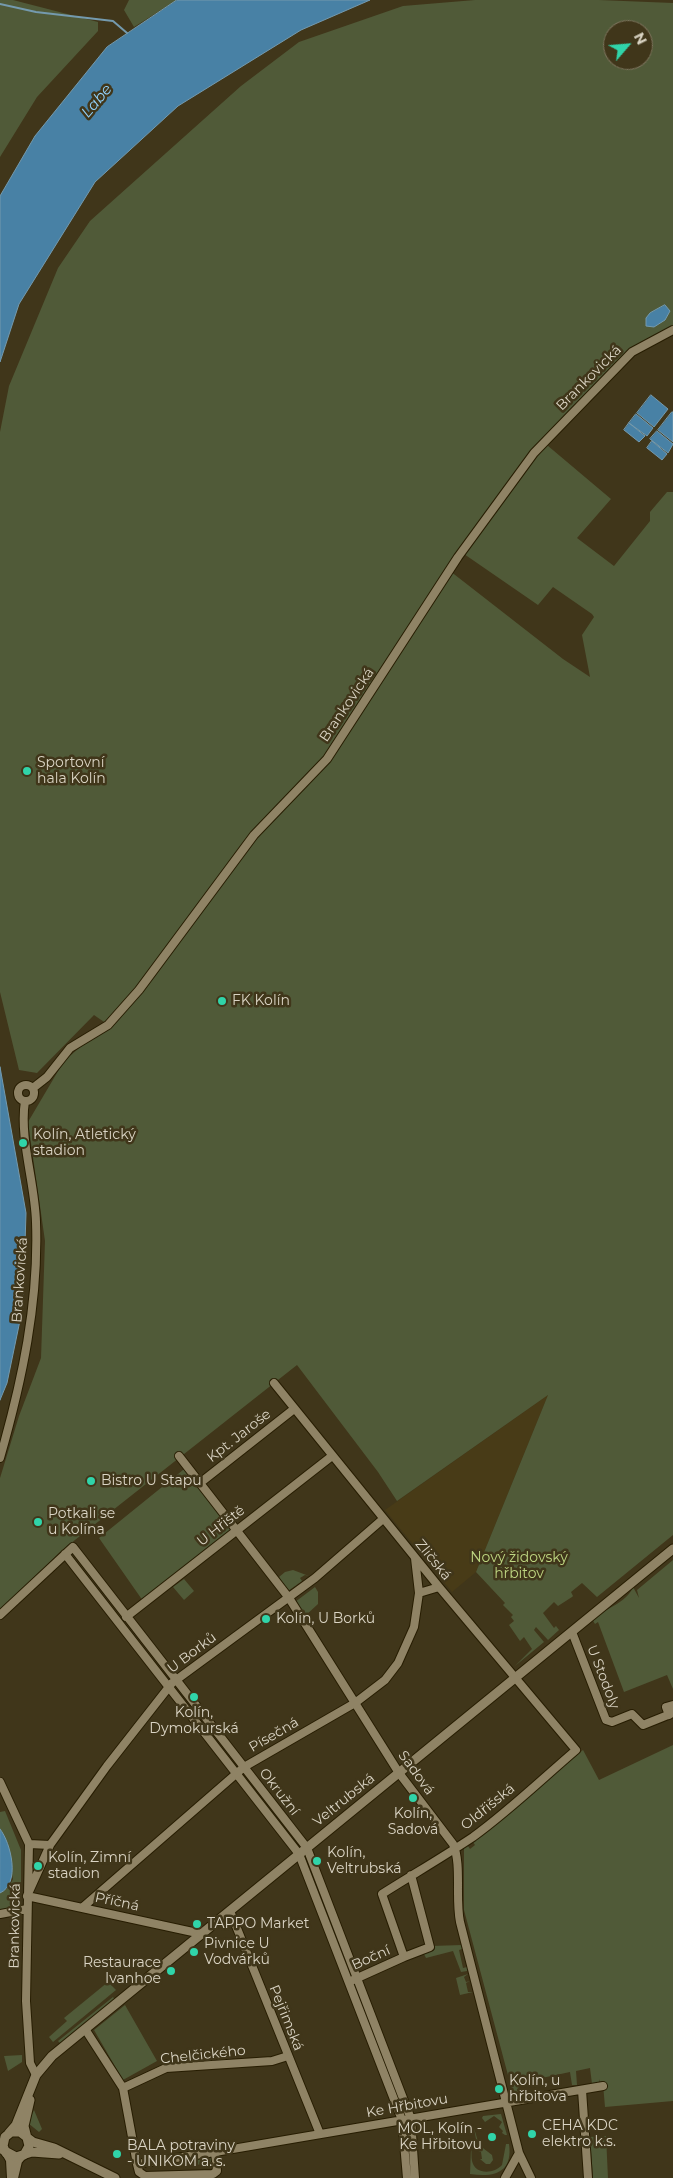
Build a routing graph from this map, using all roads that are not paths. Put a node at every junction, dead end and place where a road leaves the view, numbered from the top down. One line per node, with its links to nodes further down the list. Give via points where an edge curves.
1 (673, 330): 2 (street, Brankovická, via 632,352 534,453 458,557 327,759 254,836 139,990 108,1025 70,1048 47,1077)
2 (32, 1088): 3 (street, Brankovická, via 33,1098); 3 (street, Brankovická, via 25,1085 19,1089 19,1097)
3 (25, 1101): 8 (street, Brankovická, via 23,1121 35,1209 36,1273 26,1348)
4 (274, 1383): 5 (street, Zličská)
5 (294, 1409): 7 (street, Zličská); 9 (street, Kpt. Jaroše)
6 (179, 1456): 9 (street, Sadová)
7 (332, 1456): 10 (street, Zličská); 11 (street, U Hřiště)
8 (0, 1458)
9 (200, 1483): 11 (street, Sadová)
10 (383, 1519): 14 (street, Zličská); 17 (street, U Borků)
11 (236, 1531): 17 (street, Sadová); 19 (street, U Hřiště)
12 (673, 1549): 20 (street, Veltrubská)
13 (65, 1554): 18 (street); 19 (street, Okružní, via 73,1547); 23 (street, Okružní)
14 (414, 1557): 15 (street, Zličská); 16 (street, Písečná)
15 (439, 1587): 16 (street); 21 (street, Zličská)
16 (419, 1593): 24 (street, Písečná, via 412,1634 398,1662 378,1686)
17 (288, 1598): 22 (street, U Borků); 24 (street, Sadová)
18 (0, 1615)
19 (126, 1617): 22 (street, Okružní)
20 (572, 1632): 21 (street, Veltrubská); 26 (street, U Stodoly, via 606,1720 612,1722 632,1714 644,1725)
21 (516, 1677): 27 (street, Zličská); 30 (street, Veltrubská)
22 (175, 1680): 23 (street, U Borků); 28 (street, Okružní)
23 (169, 1687): 29 (street, Okružní); 33 (street, U Borků)
24 (355, 1703): 28 (street, Písečná); 30 (street, Sadová)
25 (673, 1705): 26 (street, U Stodoly, via 666,1707)
26 (671, 1714)
27 (576, 1750): 35 (street, Oldřišská, via 474,1836)
28 (244, 1767): 29 (street, Písečná); 34 (street, Okružní)
29 (236, 1773): 36 (street, Okružní); 39 (street, Písečná)
30 (399, 1773): 34 (street, Veltrubská); 35 (street, Sadová)
31 (0, 1782): 32 (street, Brankovická)
32 (29, 1844): 33 (street); 38 (street, Brankovická)
33 (50, 1844): 38 (street, U Borků)
34 (307, 1848): 36 (street, Veltrubská); 45 (street, Okružní)
35 (455, 1848): 37 (street, Oldřišská); 53 (street, via 458,1913)
36 (299, 1854): 41 (street, Veltrubská); 46 (street, Okružní)
37 (411, 1876): 44 (street, Oldřišská, via 382,1894); 44 (street, via 430,1947)
38 (28, 1896): 39 (street, Příčná); 40 (street, Brankovická)
39 (83, 1907): 43 (street, Příčná)
40 (27, 1908): 42 (street); 49 (street, Brankovická, via 28,2037 30,2063)
41 (230, 1911): 43 (street, Veltrubská); 48 (street, Pejřimská)
42 (0, 1914)
43 (202, 1934): 47 (street, Veltrubská)
44 (404, 1957): 45 (street, Boční)
45 (357, 1978): 46 (street, Boční); 54 (street, Okružní)
46 (349, 1982): 54 (street, Okružní)
47 (85, 2029): 49 (street, Veltrubská, via 46,2062); 51 (street)
48 (288, 2056): 51 (street, Chelčického, via 272,2061 166,2068); 55 (street, Pejřimská)
49 (36, 2076): 56 (street, via 16,2125); 57 (street, via 24,2124)
50 (603, 2086): 52 (street, Ke Hřbitovu)
51 (123, 2088): 63 (street)
52 (582, 2090): 53 (street, Ke Hřbitovu); 70 (street)
53 (506, 2102): 54 (street, Ke Hřbitovu); 60 (street)
54 (406, 2119): 55 (street, Ke Hřbitovu); 66 (street, Okružní); 67 (street, Okružní)
55 (320, 2134): 59 (street, Ke Hřbitovu)
56 (6, 2136): 57 (street, via 18,2131); 58 (street)
57 (27, 2137): 61 (street, via 29,2148); 62 (street)
58 (3, 2151): 61 (street, via 16,2157); 64 (street, via 11,2163)
59 (216, 2152): 63 (street, Ke Hřbitovu); 63 (street, via 217,2170 213,2174 144,2176)
60 (519, 2153): 68 (street); 69 (street)
61 (24, 2155): 62 (street, via 41,2152); 64 (street, via 18,2161)
62 (68, 2156): 65 (street)
63 (137, 2164)
64 (13, 2178)
65 (115, 2178)
66 (407, 2178)
67 (415, 2178)
68 (505, 2178)
69 (531, 2178)
70 (588, 2178)

